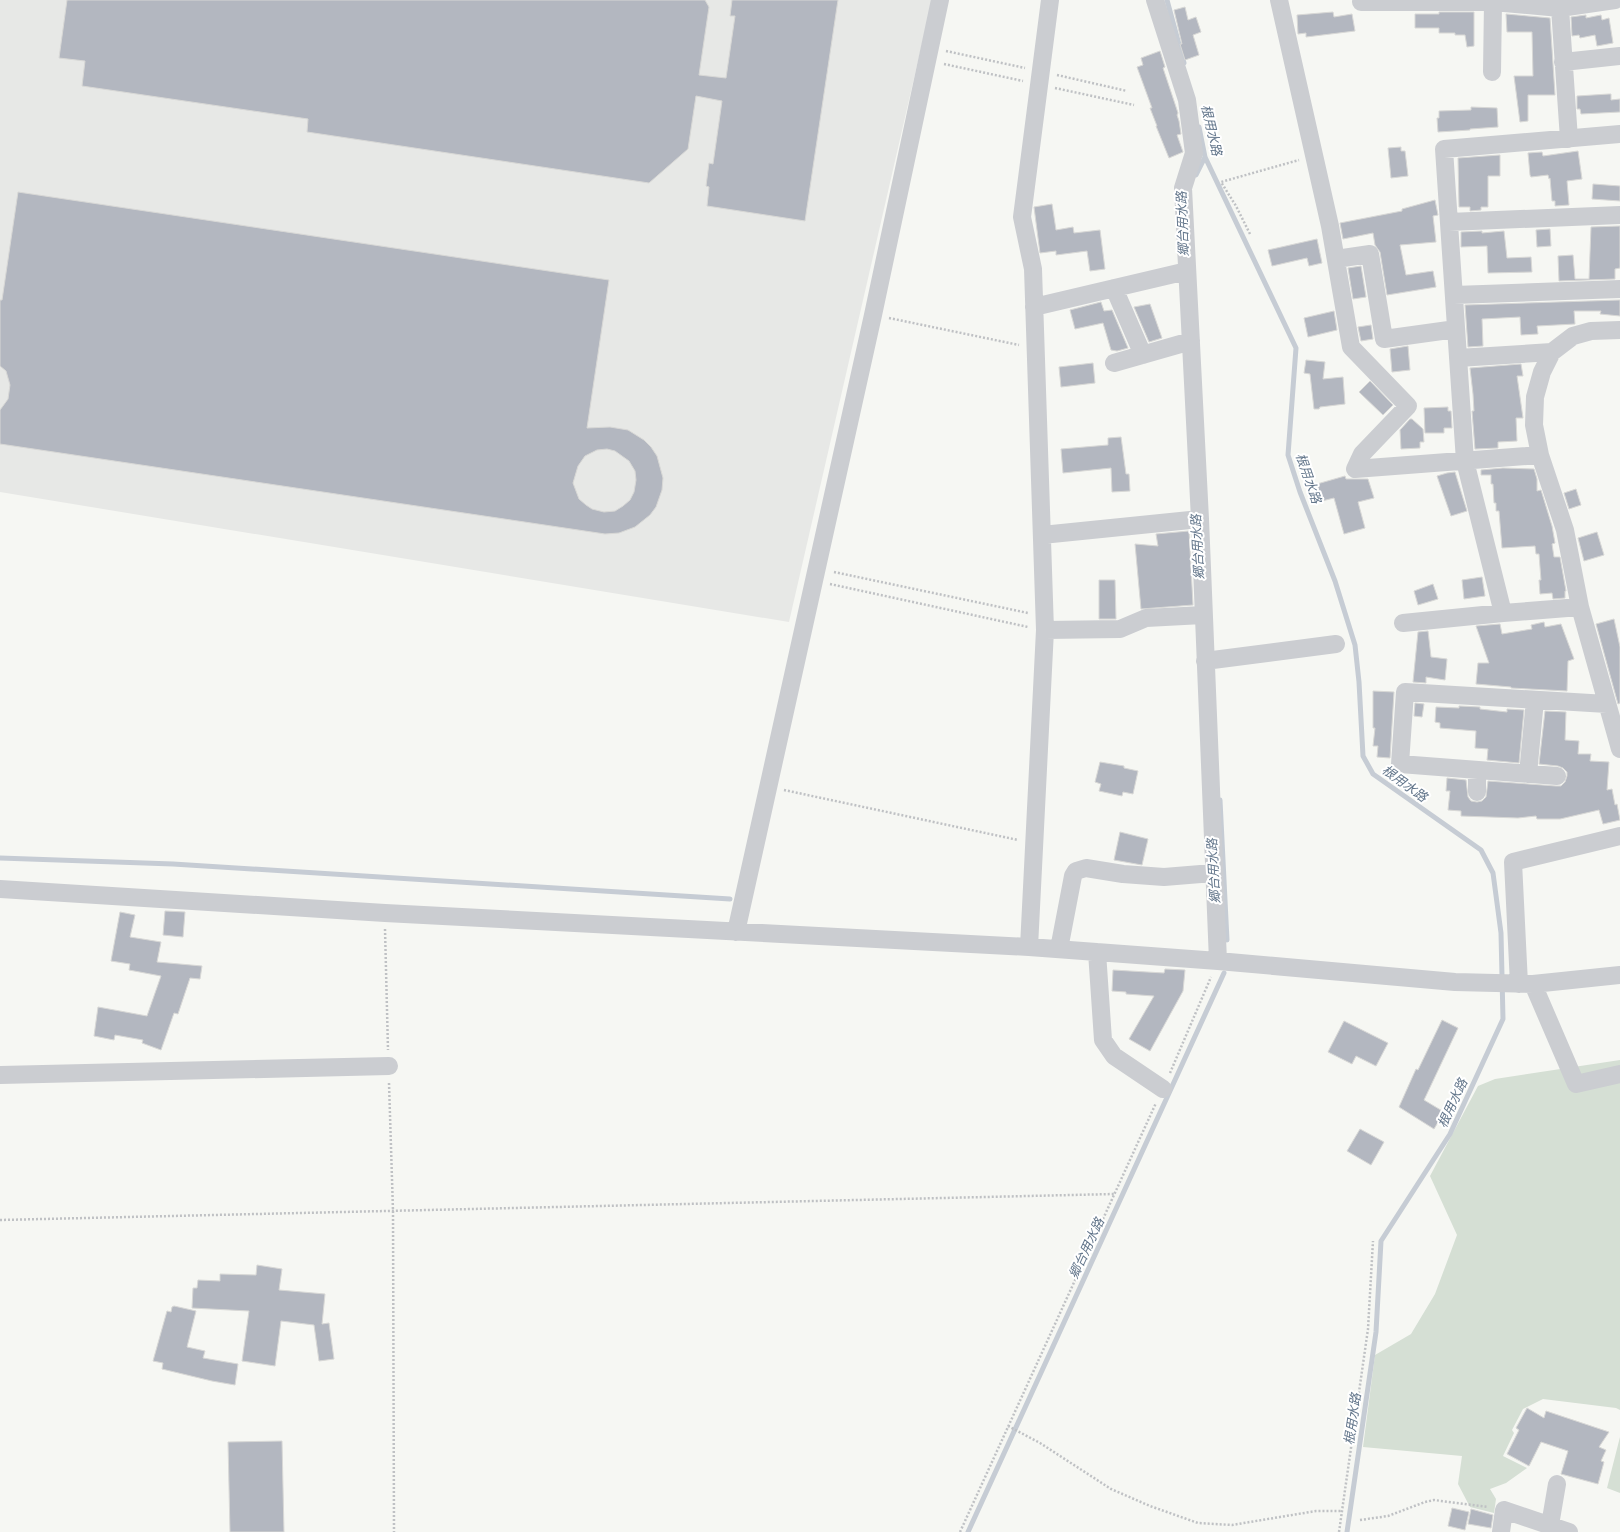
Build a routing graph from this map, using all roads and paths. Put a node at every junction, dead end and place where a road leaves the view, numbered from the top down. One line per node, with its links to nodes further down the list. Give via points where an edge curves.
1 (940, 0): 25 (street)
2 (1050, 0): 24 (street, via 1022,217 1033,269)
3 (1155, 0): 20 (street, via 1187,100 1194,153 1183,188)
4 (1279, 0): 15 (street)
5 (1615, 0): 9 (street)
6 (1361, 2): 7 (street)
7 (1493, 2): 8 (street); 12 (street)
8 (1538, 3): 9 (street)
9 (1560, 8): 11 (street)
10 (1620, 56): 11 (street)
11 (1563, 62): 14 (street)
12 (1492, 72)
13 (1620, 134): 14 (street)
14 (1569, 139): 17 (street, via 1444,149)
15 (1318, 173): 18 (path, via 1301,160 1221,182); 19 (street)
16 (1620, 215): 17 (street)
17 (1449, 222): 23 (street)
18 (1250, 234)
19 (1336, 259): 26 (street, via 1370,254 1384,339); 35 (street, via 1351,347 1408,406 1362,454 1355,469)
20 (1187, 271): 21 (street); 28 (street)
21 (1114, 288): 24 (street); 31 (street)
22 (1620, 289): 23 (street)
23 (1454, 295): 26 (street)
24 (1034, 307): 29 (street)
25 (873, 315): 29 (path); 53 (street)
26 (1456, 329): 32 (street)
27 (1620, 330): 30 (street, via 1591,331 1573,336)
28 (1191, 341): 31 (street); 36 (street)
29 (1035, 348): 37 (street)
30 (1552, 352): 32 (street); 34 (street, via 1542,372 1535,397 1534,425)
31 (1142, 355): 33 (street)
32 (1458, 358): 35 (street)
33 (1114, 363)
34 (1540, 455): 35 (street); 40 (street, via 1565,530)
35 (1465, 460): 41 (street)
36 (1200, 519): 37 (street); 42 (street)
37 (1042, 535): 43 (street)
38 (830, 571): 43 (path)
39 (827, 583): 43 (path)
40 (1580, 607): 41 (street); 48 (street)
41 (1503, 614): 44 (street)
42 (1203, 615): 43 (street, via 1146,618 1120,629); 46 (street)
43 (1045, 623): 56 (street)
44 (1403, 624)
45 (1336, 644): 46 (street)
46 (1211, 661): 57 (street)
47 (1535, 700): 48 (street); 50 (street, via 1405,692 1400,764); 51 (street)
48 (1607, 704): 49 (street)
49 (1620, 749)
50 (1477, 770): 51 (street); 54 (street)
51 (1528, 774): 52 (street)
52 (1557, 776)
53 (768, 787): 56 (path); 59 (street)
54 (1476, 792)
55 (1620, 836): 65 (street, via 1513,862)
56 (1034, 843): 60 (street)
57 (1214, 873): 61 (street, via 1164,877 1081,868 1073,876); 63 (street)
58 (0, 889): 59 (street)
59 (736, 932): 60 (street)
60 (1029, 947): 61 (street)
61 (1059, 950): 62 (street)
62 (1098, 952): 63 (street); 69 (street, via 1103,1040 1114,1056)
63 (1218, 961): 65 (street, via 1455,982); 69 (path)
64 (1620, 975): 65 (street)
65 (1522, 984): 67 (street, via 1576,1084)
66 (389, 1066): 68 (street)
67 (1620, 1074)
68 (0, 1075)
69 (1163, 1090): 70 (path)
70 (1114, 1194): 71 (path); 74 (path)
71 (393, 1211): 72 (path); 80 (path)
72 (0, 1220)
73 (1373, 1241): 77 (path, via 1368,1329)
74 (1008, 1426): 77 (path, via 1040,1443 1111,1489 1198,1523 1232,1525 1316,1512); 81 (path)
75 (1557, 1484): 79 (street)
76 (1504, 1510): 78 (path, via 1434,1500 1388,1516); 79 (street); 83 (street)
77 (1342, 1511): 82 (path)
78 (1360, 1520)
79 (1550, 1525): 84 (street)
80 (394, 1532)
81 (960, 1532)
82 (1339, 1532)
83 (1501, 1532)
84 (1569, 1532)

